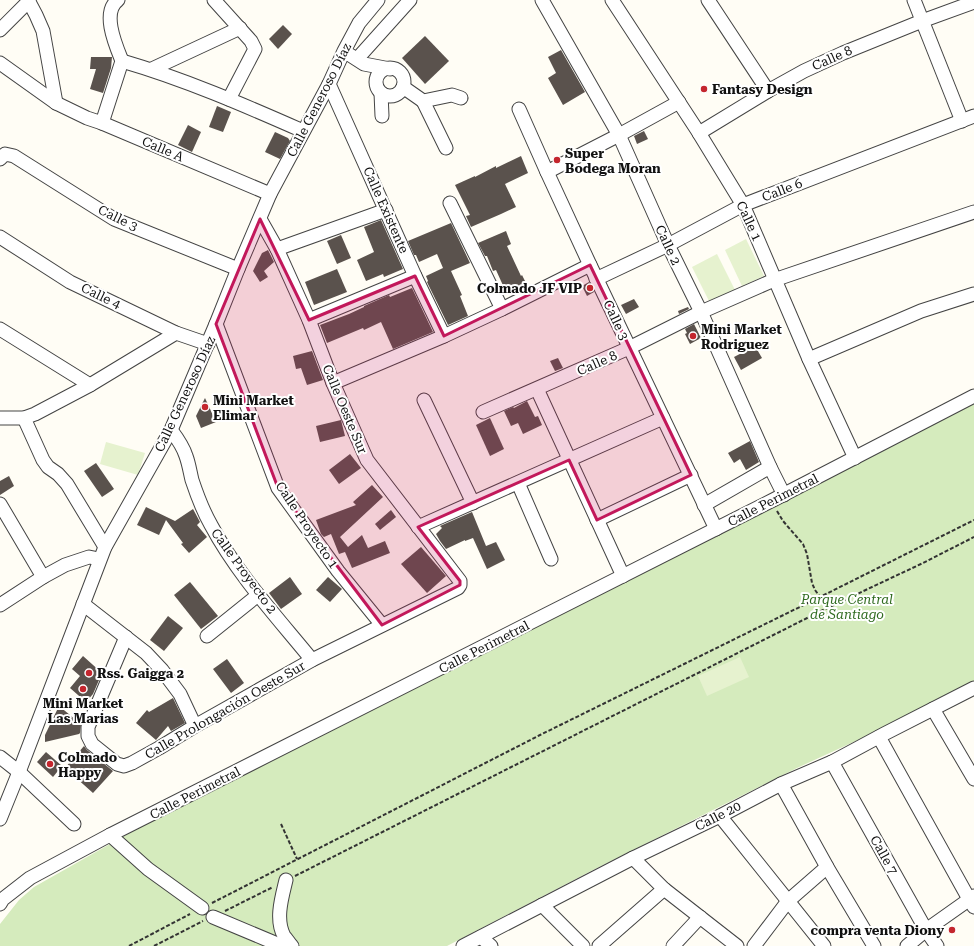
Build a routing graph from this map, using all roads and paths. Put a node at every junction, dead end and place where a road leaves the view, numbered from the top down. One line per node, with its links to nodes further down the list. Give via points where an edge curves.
1 (118, 0): 15 (street, via 112,7 110,26)
2 (214, 0): 12 (street)
3 (378, 0): 14 (street, Calle Generoso Díaz, via 359,23)
4 (410, 0): 16 (street)
5 (542, 0): 37 (street, Calle 2)
6 (612, 0): 28 (street, Calle 1)
7 (708, 0): 23 (street)
8 (914, 0): 11 (street)
9 (28, 1): 13 (street); 29 (street, via 43,31)
10 (974, 2): 11 (street, Calle 8)
11 (922, 21): 23 (street, Calle 8, via 843,53); 33 (street)
12 (240, 28): 19 (street); 26 (street, via 255,49)
13 (0, 30)
14 (344, 51): 16 (street); 21 (street, Calle Generoso Díaz)
15 (122, 61): 19 (street); 34 (street)
16 (360, 61): 18 (street); 20 (street)
17 (0, 63): 29 (street, Calle A)
18 (390, 68): 20 (street, via 380,73); 22 (street, via 403,76)
19 (152, 70): 26 (street)
20 (377, 78): 24 (street, via 376,83)
21 (329, 84): 35 (street, Calle Generoso Díaz); 44 (street, Calle Existente)
22 (404, 87): 24 (street, via 396,95 386,96); 27 (street)
23 (768, 91): 36 (street, Calle 8)
24 (381, 93): 31 (street)
25 (461, 98): 27 (street, via 452,94)
26 (228, 99): 35 (street)
27 (423, 101): 38 (street)
28 (679, 102): 36 (street, Calle 1); 37 (street)
29 (56, 103): 34 (street, Calle A)
30 (519, 109): 40 (street, Calle 3)
31 (382, 116)
32 (974, 116): 33 (street, Calle 6)
33 (962, 121): 43 (street, Calle 6)
34 (102, 123): 41 (street, Calle A)
35 (303, 131): 41 (street, Calle Generoso Díaz)
36 (699, 133): 43 (street, Calle 1)
37 (619, 135): 40 (street); 48 (street, Calle 2)
38 (446, 148)
39 (3, 157): 51 (street, Calle 3, via 14,156 114,219)
40 (547, 172): 50 (street, Calle 3)
41 (270, 194): 46 (street, Calle Generoso Díaz)
42 (450, 203): 56 (street)
43 (743, 205): 48 (street, Calle 6); 54 (street, Calle 1)
44 (386, 210): 49 (street); 52 (street, Calle Existente)
45 (974, 212): 54 (street, Calle 8)
46 (260, 218): 49 (street, Calle Oeste Sur); 51 (street, Calle Generoso Díaz)
47 (0, 237): 61 (street, Calle 4, via 70,282)
48 (668, 245): 53 (street, Calle 6); 57 (street, Calle 2)
49 (277, 249): 58 (street, Calle Oeste Sur)
50 (590, 265): 53 (street, Calle 3); 56 (street)
51 (238, 269): 59 (street, Calle Generoso Díaz)
52 (415, 276): 58 (street); 62 (street, Calle Existente)
53 (596, 279): 64 (street, Calle 3)
54 (774, 280): 57 (street, Calle 8); 65 (street, Calle 1)
55 (974, 294): 65 (street, via 922,311)
56 (502, 309): 62 (street)
57 (701, 312): 64 (street, Calle 8); 78 (street, Calle 2)
58 (309, 320): 66 (street, Calle Oeste Sur)
59 (216, 324): 63 (street, Calle Generoso Díaz); 100 (street, Calle Proyecto 1, via 278,488 338,571)
60 (0, 329): 67 (street)
61 (176, 333): 63 (street, Calle 4); 67 (street)
62 (444, 336): 66 (street)
63 (208, 344): 75 (street, Calle Generoso Díaz)
64 (630, 348): 68 (street, Calle 8); 74 (street, Calle 3)
65 (809, 359): 76 (street, Calle 1)
66 (333, 383): 87 (street, Calle Oeste Sur, via 367,460)
67 (90, 385): 73 (street)
68 (537, 389): 71 (street, Calle 8); 77 (street)
69 (974, 396): 76 (street, Calle Perimetral)
70 (424, 400): 82 (street)
71 (483, 412)
72 (0, 418): 73 (street)
73 (24, 418): 90 (street, via 43,460 67,484)
74 (663, 418): 77 (street); 79 (street, Calle 3)
75 (171, 430): 90 (street, Calle Generoso Díaz); 96 (street, Calle Proyecto 2, via 186,455 192,479 210,524)
76 (855, 458): 81 (street, Calle Perimetral)
77 (569, 460): 80 (street); 85 (street)
78 (770, 467): 81 (street, Calle 2); 84 (street)
79 (691, 475): 84 (street, Calle 3); 85 (street)
80 (518, 483): 82 (street); 91 (street)
81 (778, 497): 88 (street, Calle Perimetral); 97 (path, via 783,521 803,544 812,583)
82 (473, 503): 87 (street)
83 (0, 504): 94 (street)
84 (704, 504): 88 (street, Calle 3)
85 (597, 520): 93 (street)
86 (974, 520): 97 (path)
87 (418, 527): 95 (street, Calle Oeste Sur)
88 (716, 529): 93 (street, Calle Perimetral)
89 (974, 537): 121 (path, via 821,611)
90 (105, 547): 92 (street, Calle Generoso Díaz)
91 (551, 558)
92 (99, 560): 94 (street, via 89,557 65,565); 98 (street, Calle Generoso Díaz)
93 (623, 576): 117 (street, Calle Perimetral)
94 (43, 577): 99 (street)
95 (460, 581): 100 (street, Calle Prolongación Oeste Sur, via 458,588)
96 (258, 595): 101 (street); 103 (street, Calle Proyecto 2)
97 (820, 597): 119 (path, via 540,735)
98 (83, 604): 102 (street); 110 (street, Calle Generoso Díaz)
99 (0, 605)
100 (382, 625): 103 (street, Calle Prolongación Oeste Sur)
101 (207, 636)
102 (126, 637): 106 (street, via 162,670 180,694); 106 (street, Calle Prolongación Oeste Sur, via 88,726 88,736 92,744 117,764 124,766)
103 (312, 660): 106 (street, Calle Prolongación Oeste Sur)
104 (974, 688): 105 (street, Calle 20)
105 (933, 709): 107 (street, Calle 20); 111 (street)
106 (195, 726)
107 (879, 737): 109 (street, Calle 20); 124 (street)
108 (0, 757): 110 (street)
109 (832, 762): 112 (street, Calle 20); 130 (street, Calle 7)
110 (19, 772): 114 (street, Calle Generoso Díaz); 115 (street)
111 (972, 772)
112 (781, 784): 113 (street, Calle 20); 120 (street)
113 (720, 816): 118 (street, Calle 20); 123 (street)
114 (0, 819)
115 (74, 824)
116 (281, 824): 119 (path)
117 (110, 836): 125 (street, Calle Perimetral, via 30,878); 127 (street, via 148,869)
118 (633, 858): 122 (street); 126 (street, Calle 20)
119 (297, 859): 127 (path)
120 (827, 867): 123 (street); 143 (street)
121 (286, 880): 128 (path); 135 (street, via 280,902 280,922 284,935)
122 (664, 889): 129 (street); 138 (street)
123 (788, 901): 141 (street); 142 (street)
124 (972, 901): 130 (street)
125 (0, 904)
126 (542, 905): 131 (street, Calle 20); 137 (street)
127 (202, 908): 132 (path)
128 (213, 917): 133 (path); 134 (street)
129 (700, 917): 139 (street); 140 (street)
130 (926, 930): 144 (street); 145 (street, Calle 7)
131 (472, 942): 136 (street)
132 (129, 946)
133 (154, 946)
134 (282, 946)
135 (292, 946)
136 (491, 946)
137 (583, 946)
138 (599, 946)
139 (673, 946)
140 (737, 946)
141 (754, 946)
142 (824, 946)
143 (874, 946)
144 (907, 946)
145 (937, 946)

